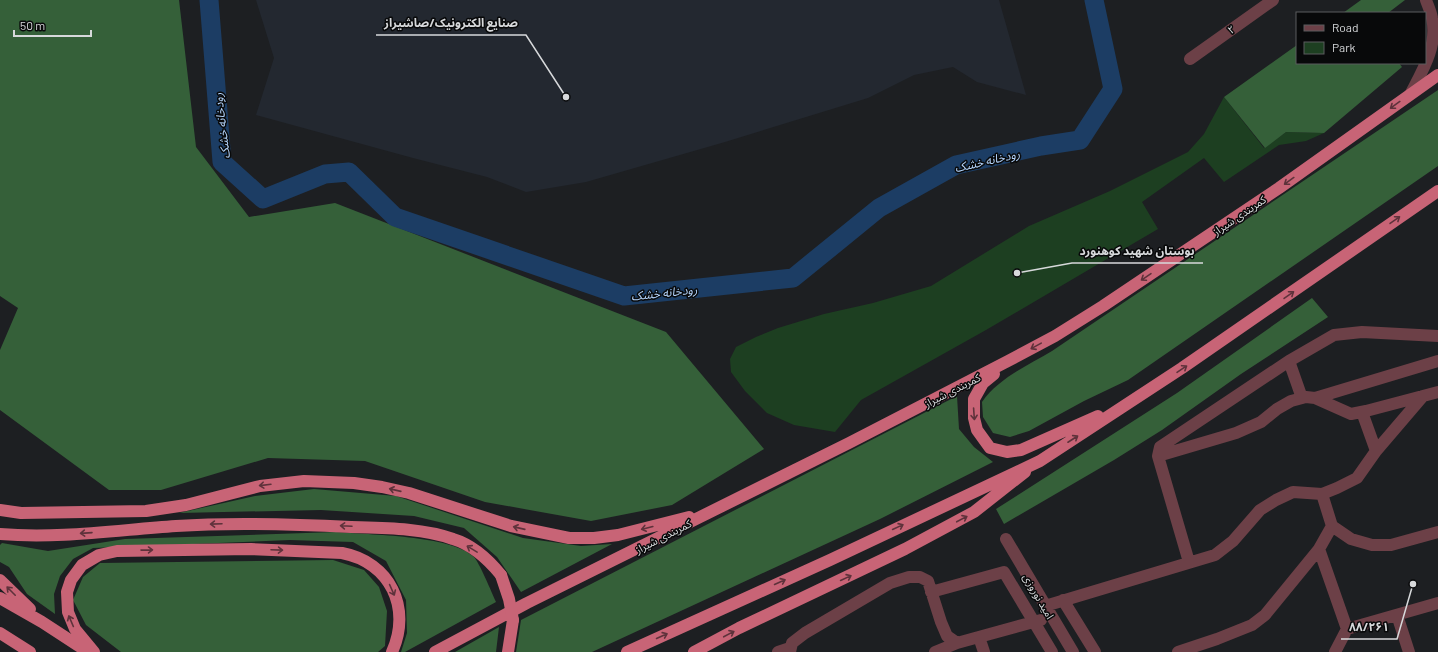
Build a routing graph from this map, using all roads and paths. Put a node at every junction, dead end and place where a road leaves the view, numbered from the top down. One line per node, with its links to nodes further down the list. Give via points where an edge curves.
1 (1273, 0): 3 (street, ۲)
2 (1426, 0): 5 (street, via 1432,19 1433,39 1427,63)
3 (1190, 59)
4 (1438, 74): 5 (highway, کمربندی شیراز)
5 (1411, 93): 9 (highway, کمربندی شیراز, one-way to 9, via 1279,188 1103,306)
6 (1438, 191): 15 (highway, one-way to 6)
7 (1438, 336): 8 (street, via 1362,332 1334,335)
8 (1289, 361): 13 (street); 18 (street, via 1160,447)
9 (1008, 362): 15 (highway, one-way to 15, via 983,383 974,399 977,430 990,448 1007,452 1021,450); 22 (highway, کمربندی شیراز)
10 (1438, 362): 14 (street)
11 (1438, 392): 12 (street)
12 (1423, 396): 16 (street); 17 (street)
13 (1302, 398): 14 (street); 18 (street, via 1291,401 1261,422 1236,433)
14 (1315, 398): 16 (street, via 1351,414)
15 (1136, 399): 19 (highway, one-way to 15)
16 (1362, 412): 17 (street)
17 (1376, 451): 20 (street, via 1357,478)
18 (1158, 456): 28 (street)
19 (1040, 461): 50 (highway, one-way to 19); 51 (highway, one-way to 19, via 974,512)
20 (1322, 494): 23 (street); 28 (street, via 1293,492 1276,500 1260,510 1234,541 1215,555)
21 (0, 510): 22 (highway, one-way to 21, via 618,535 569,538 511,526 409,493 382,487 304,481 260,486 146,511 22,513)
22 (712, 511): 48 (highway, کمربندی شیراز, via 527,603)
23 (1332, 526): 24 (street, via 1351,539 1372,545 1391,545); 27 (street)
24 (1438, 532)
25 (0, 534): 49 (highway, one-way to 25, bridge, via 512,620 509,599 501,575 488,559 474,549 454,539 433,534 408,530 234,524 20,536)
26 (1006, 539): 34 (street, امید نوروزی)
27 (1318, 549): 39 (street); 58 (street, via 1265,615 1252,625)
28 (1189, 562): 32 (street)
29 (0, 580): 37 (highway, one-way to 29)
30 (931, 592): 38 (street, via 1004,572); 42 (street, via 947,636); 43 (street, via 928,581 920,577 909,577 890,583 805,633 792,643)
31 (0, 598): 37 (highway)
32 (1063, 600): 34 (street); 57 (street)
33 (1438, 603): 35 (street)
34 (1045, 606): 36 (street, امید نوروزی)
35 (1397, 615): 39 (street); 60 (street)
36 (1051, 617): 38 (street); 56 (street, امید نوروزی)
37 (42, 622): 45 (highway)
38 (1034, 622): 41 (street); 55 (street)
39 (1347, 629): 59 (street)
40 (0, 632): 44 (highway)
41 (979, 637): 42 (street); 54 (street)
42 (957, 644): 53 (street)
43 (790, 650): 52 (street)
44 (30, 652)
45 (88, 652)
46 (94, 652): 47 (highway, one-way to 47, via 75,629 68,612 67,592 71,580 82,565 99,555 117,551 251,549 342,553 369,562 390,584 396,599 400,627)
47 (392, 652)
48 (436, 652)
49 (508, 652)
50 (627, 652)
51 (694, 652)
52 (778, 652)
53 (935, 652)
54 (984, 652)
55 (1052, 652)
56 (1073, 652)
57 (1095, 652)
58 (1178, 652)
59 (1335, 652)
60 (1409, 652)

